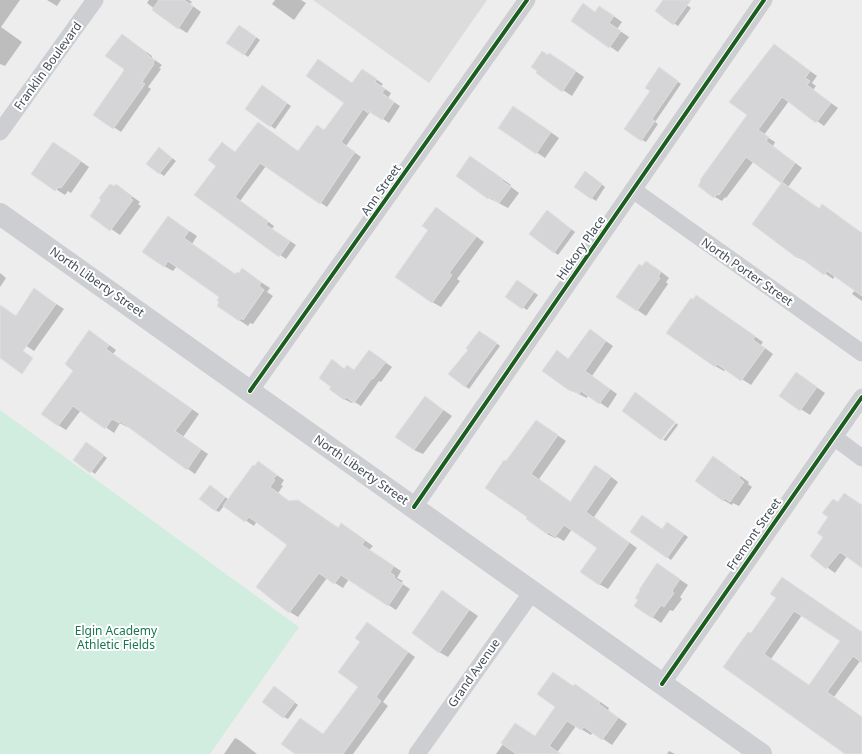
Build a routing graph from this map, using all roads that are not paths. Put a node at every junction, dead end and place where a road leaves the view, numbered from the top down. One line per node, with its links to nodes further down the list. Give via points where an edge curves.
1 (95, 0): 4 (street, Franklin Boulevard)
2 (527, 0): 8 (street, Ann Street)
3 (764, 0): 5 (street, Hickory Place)
4 (0, 132)
5 (632, 190): 7 (street, North Porter Street); 12 (street, Hickory Place)
6 (0, 214): 8 (main road, North Liberty Street)
7 (862, 353)
8 (250, 392): 12 (main road, North Liberty Street)
9 (862, 396): 10 (street, Fremont Street)
10 (834, 437): 11 (street); 14 (street, Fremont Street)
11 (860, 456)
12 (414, 507): 13 (main road, North Liberty Street)
13 (532, 592): 14 (main road, North Liberty Street); 15 (street, Grand Avenue)
14 (662, 684): 16 (main road, North Liberty Street)
15 (417, 754)
16 (761, 754)

